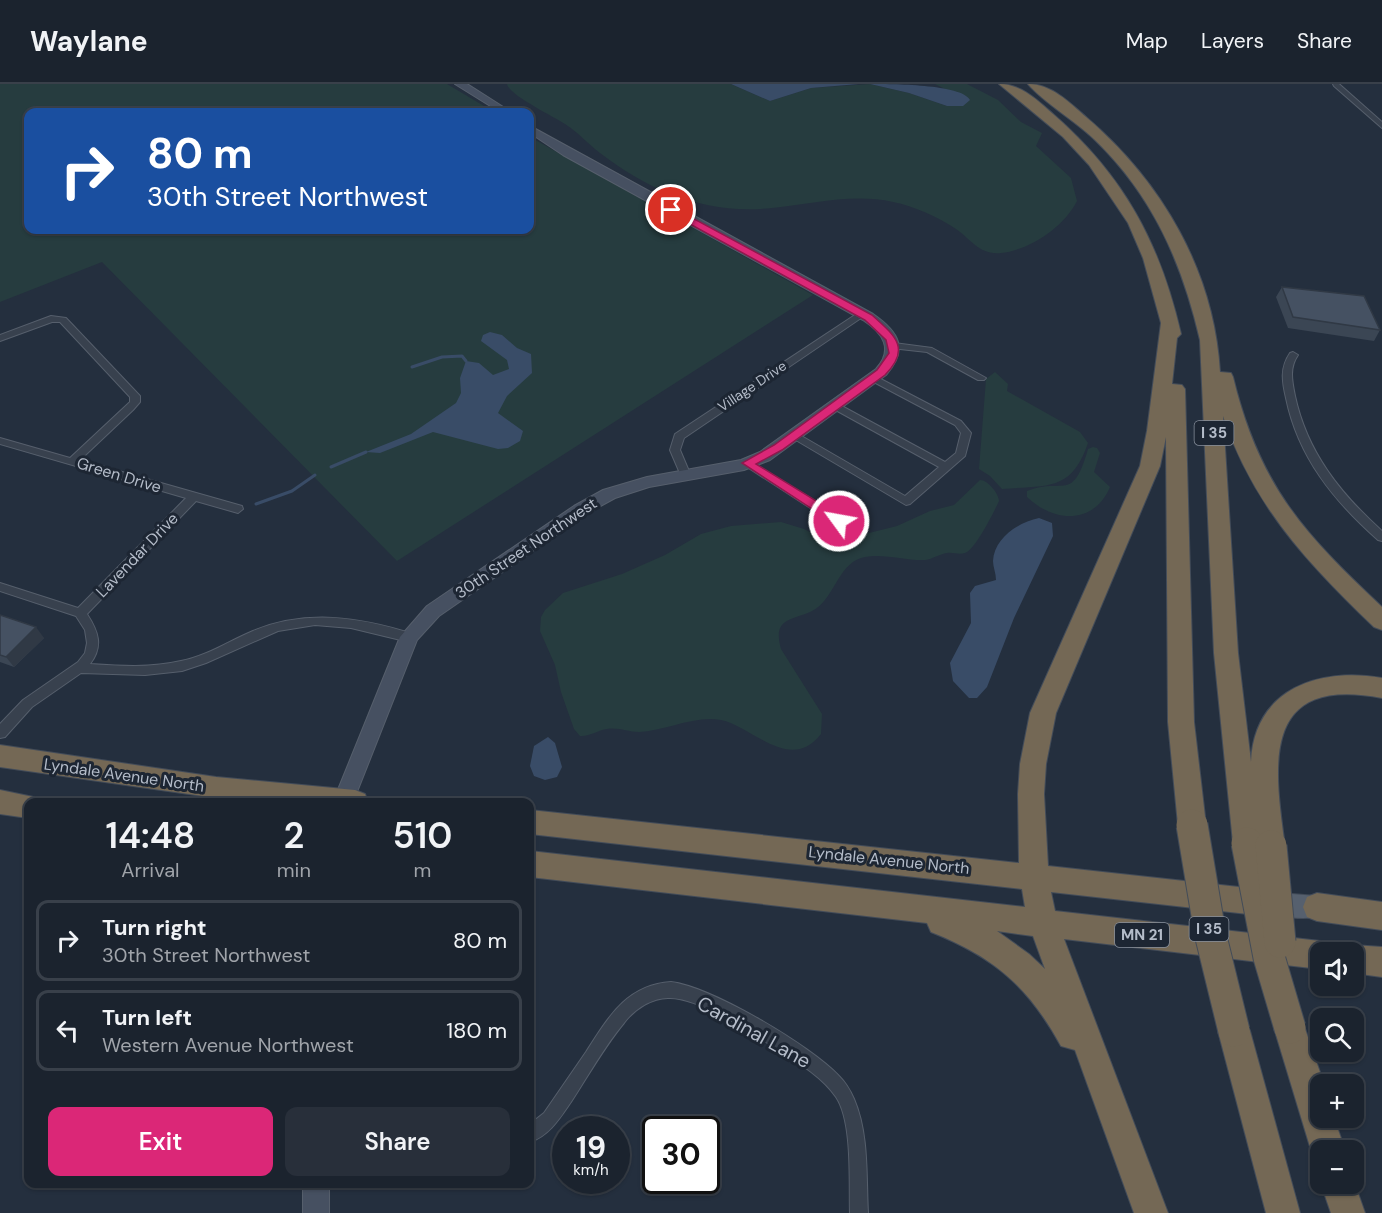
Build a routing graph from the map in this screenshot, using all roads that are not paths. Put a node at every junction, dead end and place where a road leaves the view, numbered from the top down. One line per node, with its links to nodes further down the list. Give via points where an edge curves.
1 (460, 84): 5 (street)
2 (1006, 84): 10 (highway, I 35, via 1073,138 1118,191 1153,257)
3 (1035, 84): 8 (highway, I 35, via 1119,156 1162,213)
4 (1336, 85): 6 (street)
5 (499, 108)
6 (1380, 123)
7 (534, 132): 9 (street)
8 (1188, 261): 29 (highway, via 1212,320 1230,413 1254,472 1299,538); 40 (highway, I 35, via 1209,340 1227,665)
9 (861, 314): 12 (street, via 884,329); 22 (street, Village Drive, via 679,436 675,450)
10 (1170, 320): 42 (highway, via 1150,466 1058,675 1039,730 1031,794); 60 (highway, I 35, bridge, via 1180,722 1192,825 1210,933)
11 (0, 338): 19 (street, via 51,319 63,320 135,396 130,408)
12 (894, 346): 14 (street, 30th Street Northwest, via 889,364); 15 (street, via 929,350)
13 (1293, 355): 26 (street, via 1287,375 1302,440 1329,483)
14 (873, 378): 16 (street, 30th Street Northwest); 21 (street, via 962,426 966,433 963,452)
15 (981, 378)
16 (835, 406): 17 (street, 30th Street Northwest); 21 (street)
17 (794, 436): 20 (street, 30th Street Northwest); 21 (street, via 906,501)
18 (0, 441): 19 (street, Green Drive)
19 (73, 461): 23 (street, Green Drive)
20 (748, 463): 22 (street, 30th Street Northwest); 25 (street)
21 (946, 467)
22 (686, 476): 30 (street, 30th Street Northwest, via 624,488 588,504 450,598)
23 (194, 497): 24 (street, Green Drive); 28 (street, Lavendar Drive)
24 (238, 509)
25 (839, 521)
26 (1382, 537)
27 (0, 587): 28 (street)
28 (80, 614): 31 (street, via 94,643)
29 (1382, 621)
30 (408, 637): 31 (street, via 343,621 312,621 271,629 209,658 181,666 154,670); 36 (street, 30th Street Northwest)
31 (81, 668): 33 (street, via 33,699)
32 (1382, 688): 40 (highway, via 1327,686 1291,701 1277,714 1265,747)
33 (0, 733)
34 (0, 756): 35 (highway, Lyndale Avenue North)
35 (312, 798)
36 (348, 798)
37 (0, 802): 38 (highway)
38 (24, 805)
39 (534, 822): 42 (highway, Lyndale Avenue North)
40 (1259, 844): 53 (highway, bridge, via 1290,1028)
41 (534, 864): 44 (highway)
42 (1034, 876): 43 (highway, Lyndale Avenue North); 48 (highway)
43 (1248, 901): 46 (main road)
44 (869, 903): 48 (highway, MN 21); 54 (highway, via 967,930 1021,965 1065,1021)
45 (1382, 907): 46 (highway)
46 (1317, 908): 47 (highway)
47 (1382, 916)
48 (1043, 924): 49 (highway, MN 21); 54 (highway)
49 (1310, 954)
50 (1364, 960): 51 (highway)
51 (1382, 962)
52 (534, 1131): 58 (street, Cardinal Lane, via 550,1119 631,1004 646,995 680,991 771,1036 830,1076 842,1090 853,1125)
53 (1325, 1140)
54 (1137, 1173): 59 (highway)
55 (315, 1188): 57 (street)
56 (1341, 1194): 61 (highway)
57 (316, 1213)
58 (859, 1213)
59 (1151, 1213)
60 (1282, 1213)
61 (1348, 1213)

